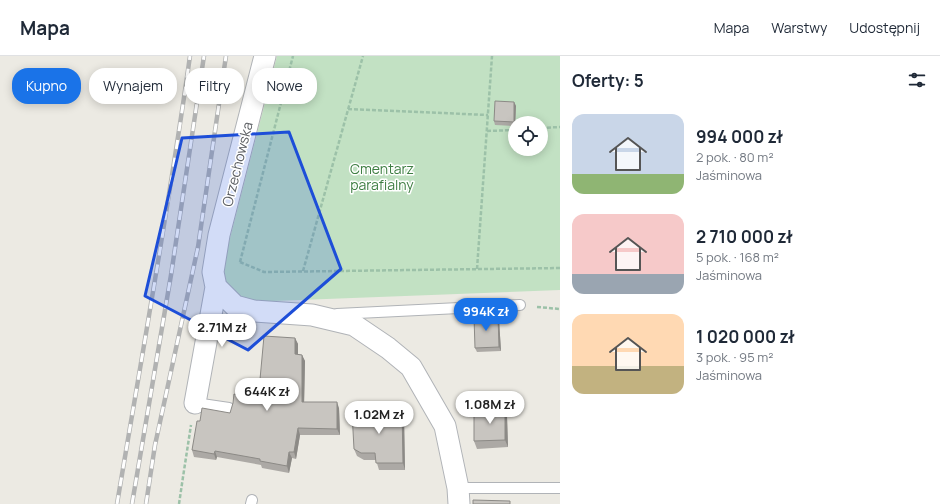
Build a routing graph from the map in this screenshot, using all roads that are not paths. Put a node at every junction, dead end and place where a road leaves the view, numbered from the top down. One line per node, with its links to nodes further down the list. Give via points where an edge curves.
1 (265, 56): 2 (street, Orzechowska, via 219,235)
2 (214, 279): 4 (street, via 234,306 254,311); 5 (street, Orzechowska)
3 (520, 305): 4 (lane)
4 (312, 315): 8 (street, via 354,325 412,367 445,426)
5 (195, 403): 6 (lane)
6 (229, 408)
7 (560, 488): 8 (lane)
8 (458, 496)

